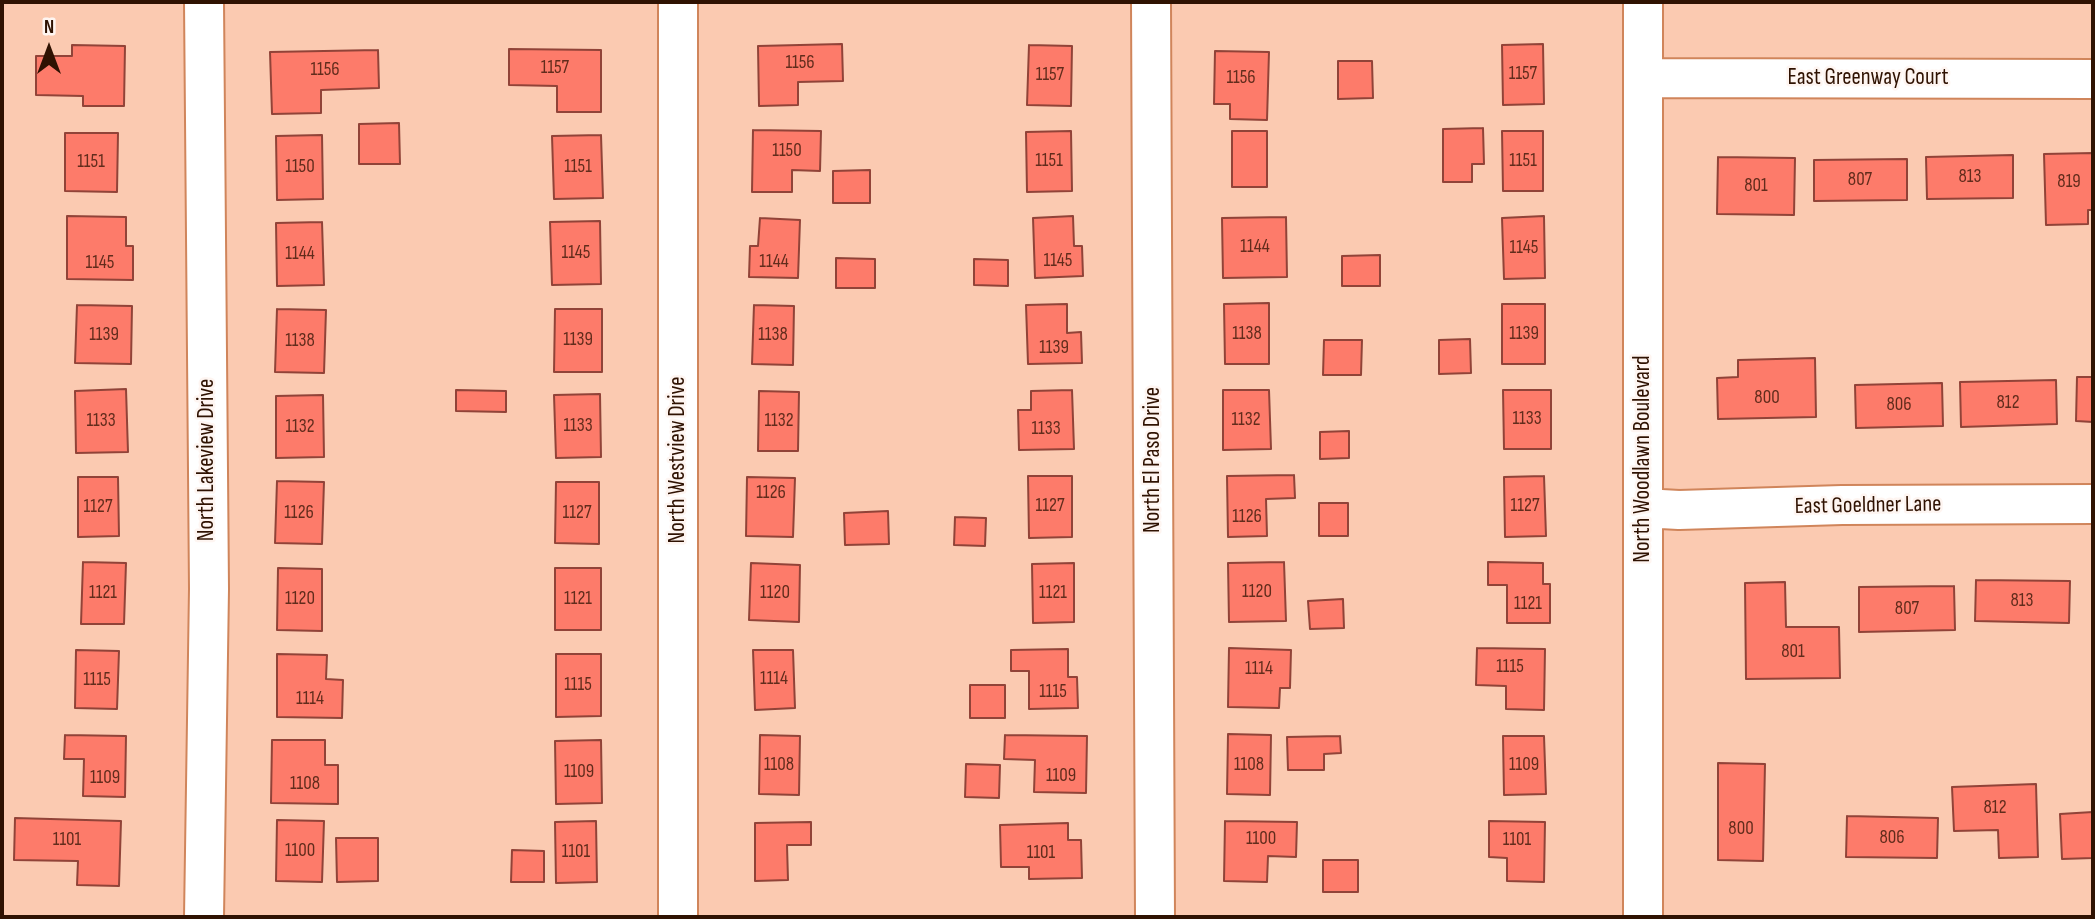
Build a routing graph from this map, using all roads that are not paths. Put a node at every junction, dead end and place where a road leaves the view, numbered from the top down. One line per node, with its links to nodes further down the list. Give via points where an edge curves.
1 (204, 2): 9 (street, North Lakeview Drive, via 209,589)
2 (678, 2): 10 (street, North Westview Drive)
3 (1151, 2): 11 (street, North El Paso Drive)
4 (1643, 2): 5 (street, North Woodlawn Boulevard)
5 (1643, 78): 6 (street, East Greenway Court); 8 (street, North Woodlawn Boulevard)
6 (2093, 79)
7 (2093, 504): 8 (street, East Goeldner Lane)
8 (1643, 508): 12 (street, North Woodlawn Boulevard)
9 (204, 917)
10 (678, 917)
11 (1155, 917)
12 (1643, 917)

